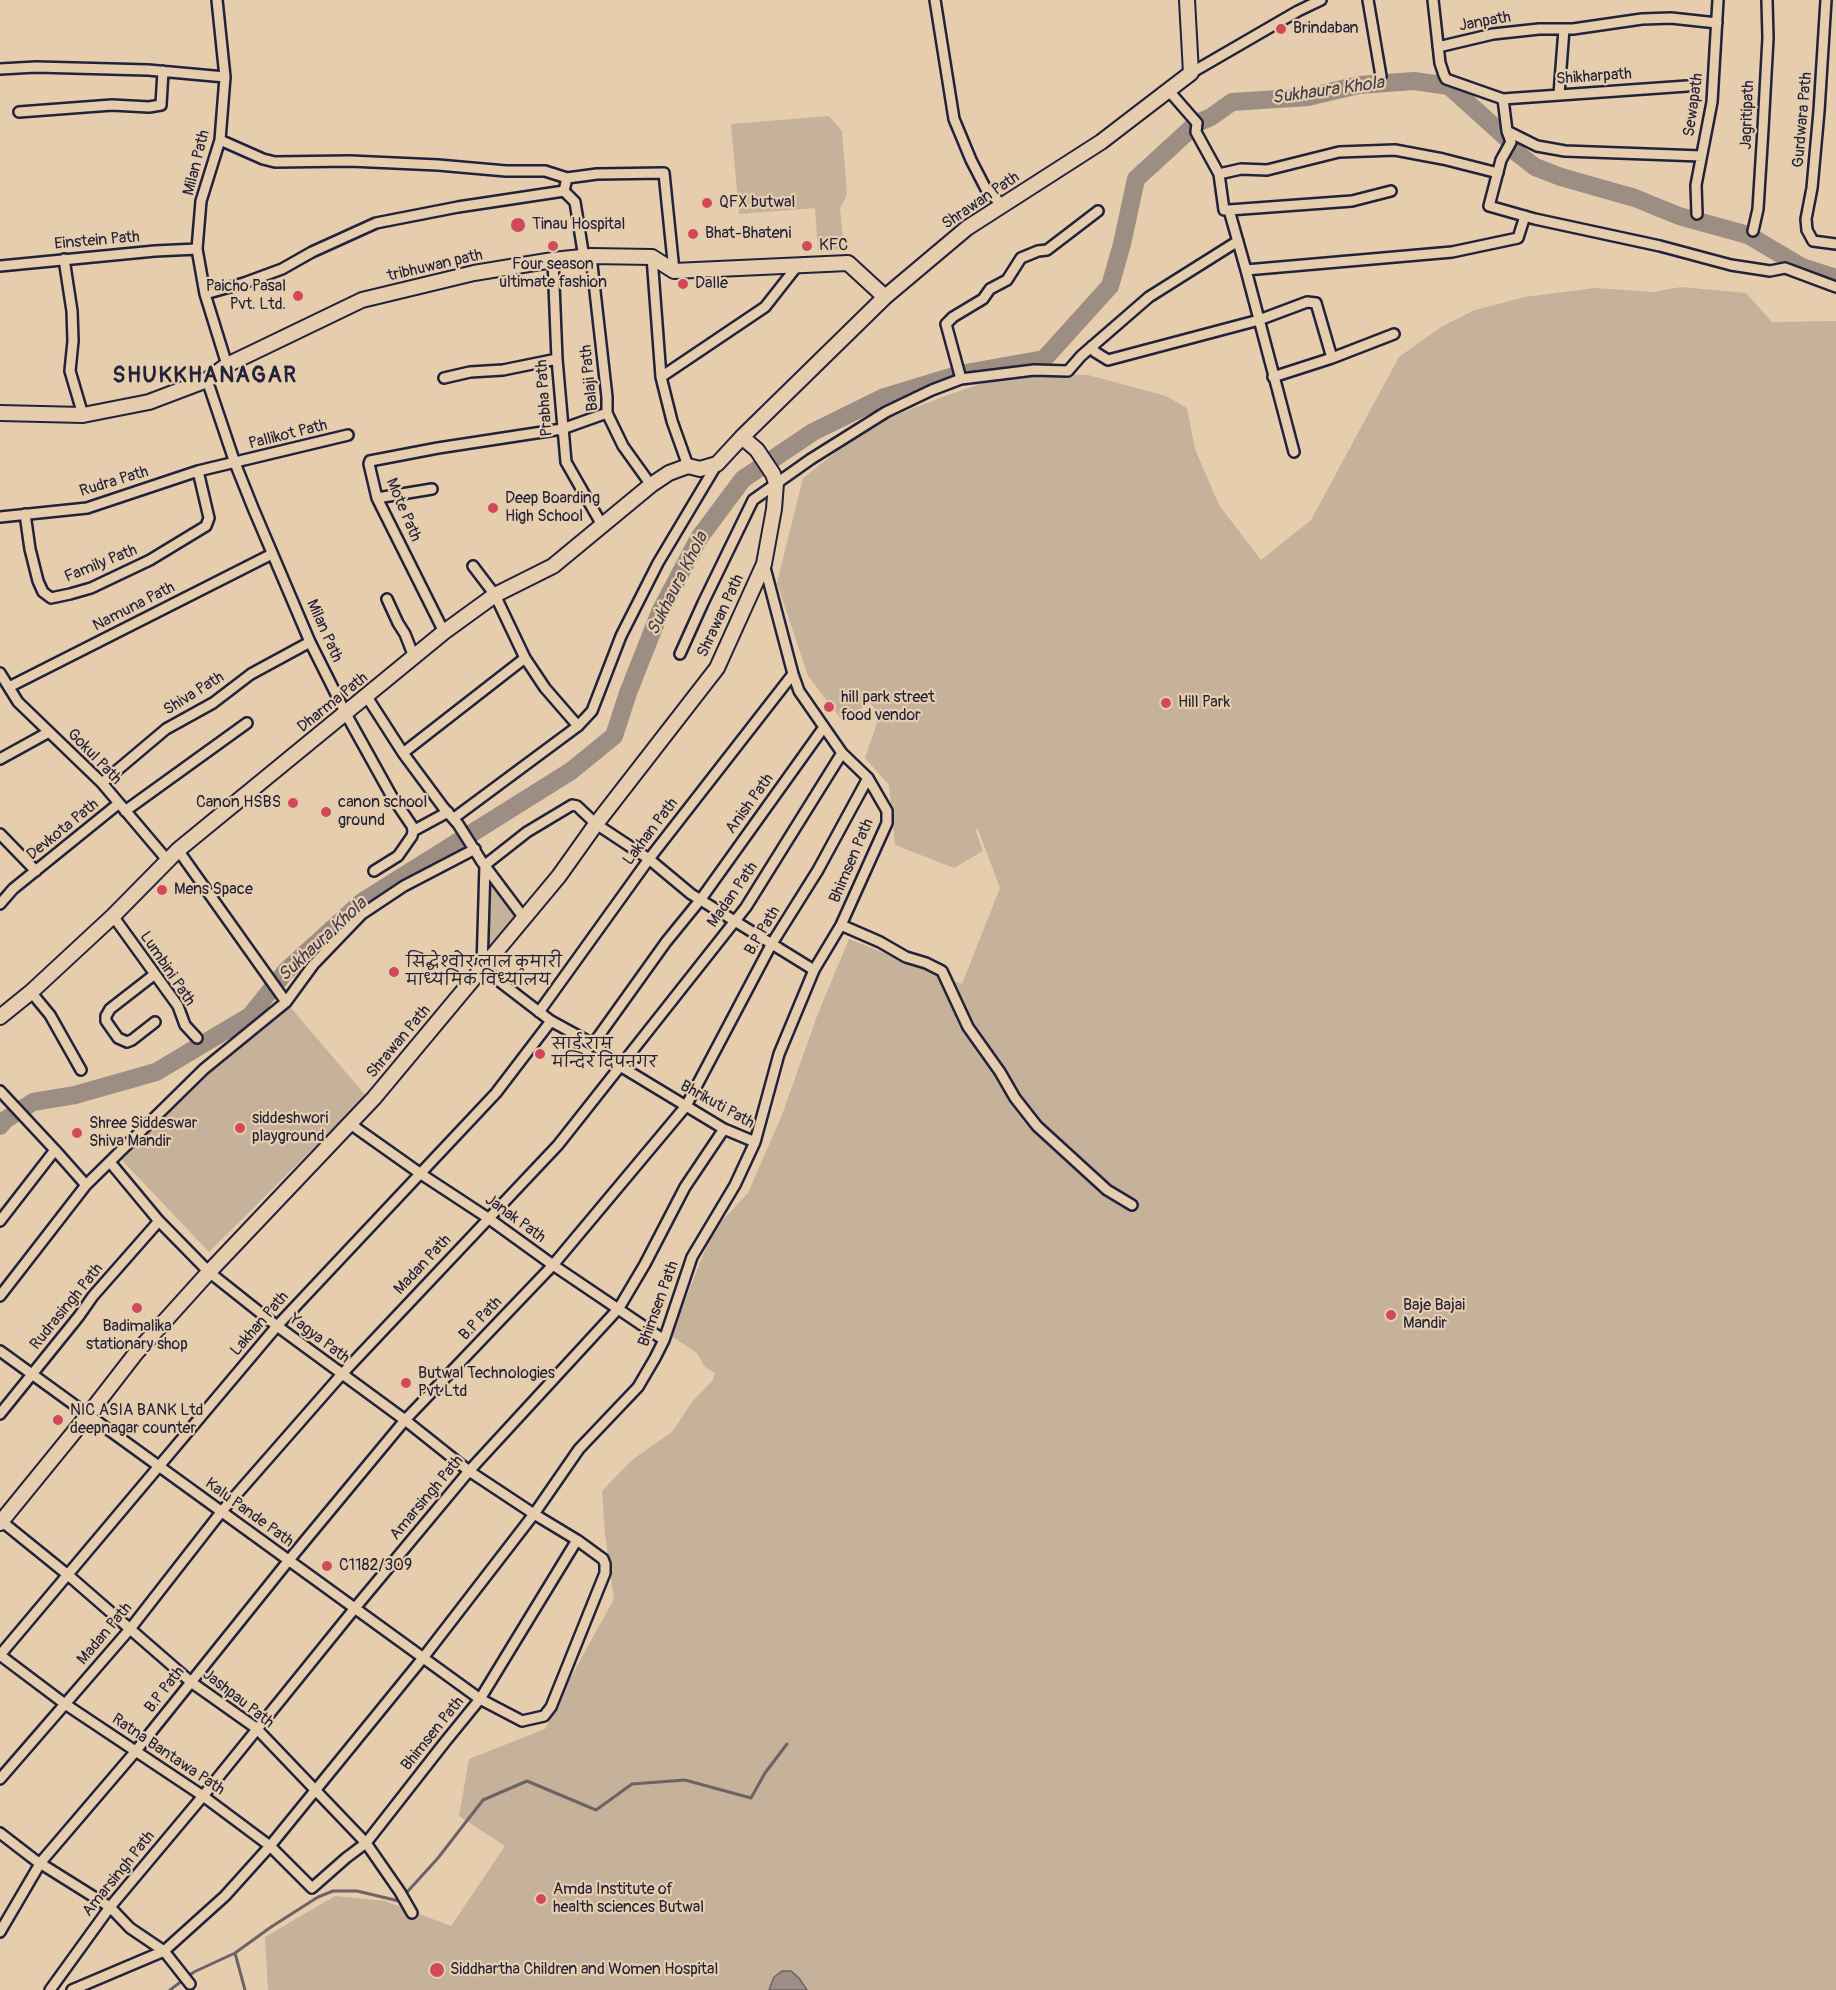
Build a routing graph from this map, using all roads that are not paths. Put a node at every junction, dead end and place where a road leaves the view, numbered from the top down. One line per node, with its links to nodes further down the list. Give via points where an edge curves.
1 (217, 0): 17 (street, Milan Path)
2 (935, 0): 31 (street, via 954,118 987,191)
3 (1187, 0): 15 (street)
4 (1320, 0): 15 (street)
5 (1368, 0): 16 (street)
6 (1433, 0): 12 (street)
7 (1718, 0): 10 (street, Sewapath)
8 (1767, 0): 36 (street, Jagritipath, via 1763,129)
9 (1826, 0): 38 (street, Gurdwara Path, via 1812,188 1806,219 1814,241)
10 (1717, 23): 11 (street, Janpath, via 1671,18); 25 (street, Sewapath, via 1712,102)
11 (1564, 29): 12 (street, Janpath, via 1493,34); 20 (street)
12 (1438, 47): 21 (street, via 1446,78)
13 (0, 69): 14 (street)
14 (164, 71): 17 (street); 22 (street, via 160,105)
15 (1191, 73): 19 (street, Shrawan Path)
16 (1381, 76)
17 (225, 77): 24 (street, Milan Path)
18 (1687, 86): 20 (street, Shikharpath)
19 (1169, 91): 27 (street, via 1197,123 1196,132); 31 (street, Shrawan Path, via 1101,142)
20 (1559, 94): 21 (street, Shikharpath)
21 (1503, 99): 23 (street)
22 (19, 112)
23 (1507, 131): 25 (street, via 1537,146 1565,152); 26 (street, via 1511,142)
24 (220, 140): 28 (street, via 275,162 438,165 545,171); 39 (street, Milan Path, via 201,201)
25 (1701, 156): 34 (street, Sewapath)
26 (1498, 173): 27 (street, via 1395,150 1339,152 1275,168); 35 (street, via 1489,205)
27 (1219, 174): 32 (street, via 1224,210)
28 (567, 178): 29 (street); 47 (street, via 664,173)
29 (564, 191): 40 (street, Balaji Path, via 575,202); 49 (street, via 376,224 282,269)
30 (1391, 191): 32 (street, via 1352,201)
31 (1003, 205): 50 (street, Shrawan Path, via 967,228)
32 (1229, 210): 37 (street)
33 (1098, 211): 60 (street, via 1047,250 1021,258 1007,280 946,324)
34 (1697, 214)
35 (1525, 216): 46 (street, via 1518,238 1463,250); 48 (street, via 1731,265 1770,272 1785,268)
36 (1753, 231)
37 (1238, 241): 46 (street); 53 (street, via 1149,297)
38 (1836, 244)
39 (197, 249): 42 (street, Einstein Path); 49 (street, Milan Path)
40 (588, 257): 41 (street, tribhuwan path); 43 (street, tribhuwan path); 63 (street, Balaji Path)
41 (652, 257): 47 (street); 57 (street)
42 (64, 259): 45 (street, Einstein Path); 64 (street, via 72,311 70,371)
43 (553, 260): 55 (street, Prabha Path); 56 (street, tribhuwan path, via 474,273 363,300)
44 (798, 265): 47 (street); 50 (street, via 848,263); 57 (street, via 765,307)
45 (0, 266)
46 (1246, 270): 51 (street)
47 (674, 271)
48 (1836, 287)
49 (205, 294): 56 (street, Milan Path)
50 (885, 297): 67 (street, Shrawan Path)
51 (1259, 320): 53 (street, via 1108,360); 54 (street, via 1307,302 1316,303); 58 (street)
52 (1394, 334): 54 (street)
53 (1092, 346): 60 (street, via 1068,371 1034,370)
54 (1332, 358): 58 (street)
55 (557, 359): 59 (street); 65 (street, Prabha Path)
56 (228, 365): 61 (street, tribhuwan path)
57 (661, 377): 71 (street)
58 (1273, 377): 68 (street)
59 (444, 378)
60 (962, 379): 73 (street, via 886,412)
61 (207, 380): 64 (street, tribhuwan path, via 149,402); 69 (street, Milan Path)
62 (0, 413): 64 (street, tribhuwan path)
63 (607, 413): 65 (street); 74 (street, Balaji Path, via 623,446)
64 (83, 415)
65 (562, 429): 76 (street, Mote Path, via 370,461); 79 (street, Prabha Path, via 566,462)
66 (348, 435): 69 (street, Pallikot Path)
67 (741, 437): 70 (street, Shrawan Path); 73 (street, via 757,450)
68 (1294, 452)
69 (235, 463): 72 (street, Rudra Path); 80 (street, Milan Path)
70 (717, 464): 71 (street, Dharma Path, via 700,469); 96 (street, Shrawan Path, via 658,563 621,636 592,711)
71 (688, 466): 74 (street, Dharma Path)
72 (198, 471): 77 (street, Rudra Path, via 87,508); 77 (street, Family Path, via 209,518 206,526 150,560 70,594 51,598 43,592)
73 (775, 478): 81 (street, Shrawan Path); 87 (street, via 753,500)
74 (651, 485): 79 (street, Dharma Path)
75 (432, 489): 76 (street)
76 (377, 498): 85 (street, Mote Path)
77 (24, 514): 78 (street, Rudra Path)
78 (0, 517)
79 (602, 525): 83 (street, Dharma Path, via 553,566)
80 (272, 554): 86 (street, Milan Path); 92 (street, Namuna Path)
81 (764, 564): 91 (street, Bhimsen Path); 106 (street, Shrawan Path, via 717,668)
82 (473, 566): 83 (street)
83 (495, 595): 85 (street, Dharma Path); 89 (street)
84 (387, 599): 88 (street)
85 (444, 632): 88 (street, Dharma Path)
86 (310, 642): 94 (street, Milan Path); 103 (street, Shiva Path, via 251,674 213,703 166,729)
87 (680, 654)
88 (414, 657): 93 (street, Dharma Path)
89 (525, 658): 96 (street); 99 (street)
90 (0, 674): 92 (street, Gokul Path)
91 (793, 674): 97 (street, Bhimsen Path, via 799,691); 111 (street, Lakhan Path)
92 (9, 687): 98 (street, Gokul Path, via 18,702)
93 (367, 697): 94 (street, Dharma Path); 99 (street)
94 (346, 714): 107 (street, Milan Path); 110 (street, Dharma Path)
95 (247, 723): 104 (street, Devkota Path)
96 (578, 726): 105 (street, Shrawan Path)
97 (824, 727): 100 (street, Bhimsen Path); 116 (street, Anish Path)
98 (49, 732): 101 (street); 103 (street, Gokul Path)
99 (403, 753): 105 (street)
100 (842, 753): 102 (street, Bhimsen Path); 120 (street, Madan Path)
101 (0, 759)
102 (868, 778): 121 (street, Bhimsen Path, via 887,811 887,823); 122 (street, B.P Path)
103 (102, 783): 104 (street, Gokul Path)
104 (122, 808): 112 (street, Gokul Path); 114 (street, Devkota Path)
105 (454, 818): 107 (street, Shrawan Path); 109 (street)
106 (596, 824): 111 (street); 113 (street, via 572,805 527,832); 119 (street, Shrawan Path)
107 (414, 831): 115 (street, via 398,856)
108 (0, 834): 114 (street)
109 (475, 849): 113 (street); 127 (street, via 404,886 363,914)
110 (178, 850): 112 (street, Dharma Path); 127 (street)
111 (649, 859): 116 (street); 128 (street, Lakhan Path)
112 (168, 861): 118 (street, Dharma Path)
113 (485, 865): 119 (street); 123 (street)
114 (36, 871): 117 (street, Devkota Path)
115 (374, 871)
116 (701, 899): 120 (street); 133 (street, Anish Path)
117 (0, 904)
118 (113, 916): 125 (street, Lumbini Path); 126 (street, Dharma Path)
119 (524, 918): 123 (street, Shrawan Path)
120 (735, 920): 122 (street); 134 (street, Madan Path)
121 (841, 925): 124 (street, Bhimsen Path); 145 (street, via 942,971 968,1027 1037,1126 1107,1190)
122 (771, 945): 124 (street); 137 (street, B.P Path)
123 (483, 968): 128 (street, Bhrikuti Path); 138 (street, Shrawan Path)
124 (814, 970): 140 (street, Bhimsen Path, via 779,1054)
125 (155, 974): 131 (street, via 106,1016 118,1038 127,1041); 132 (street, Lumbini Path)
126 (31, 992): 129 (street, Dharma Path); 135 (street, via 50,1015)
127 (282, 998): 142 (street)
128 (539, 1011): 130 (street, Bhrikuti Path)
129 (0, 1017)
130 (551, 1021): 133 (street, Bhrikuti Path); 143 (street, Lakhan Path, via 496,1093)
131 (155, 1022)
132 (197, 1038)
133 (593, 1044): 134 (street, Bhrikuti Path)
134 (620, 1066): 137 (street, Bhrikuti Path); 146 (street, Madan Path, via 558,1145)
135 (81, 1070)
136 (0, 1090): 141 (street)
137 (686, 1106): 139 (street, Bhrikuti Path); 149 (street, B.P Path)
138 (349, 1123): 143 (street, Janak Path); 150 (street, Shrawan Path)
139 (724, 1129): 140 (street, Bhrikuti Path); 152 (street, Amarsingh Path, via 685,1187)
140 (755, 1142): 154 (street, Bhimsen Path, via 735,1185 692,1257)
141 (56, 1150): 144 (street); 147 (street)
142 (110, 1162): 144 (street); 148 (street, Yagya Path)
143 (421, 1174): 146 (street, Janak Path); 153 (street, Lakhan Path)
144 (86, 1185): 151 (street)
145 (1132, 1205)
146 (489, 1218): 149 (street, Janak Path); 156 (street, Madan Path)
147 (0, 1221)
148 (159, 1221): 150 (street, Yagya Path); 157 (street, Rudrasingh Path)
149 (553, 1265): 152 (street, Janak Path); 160 (street, B.P Path)
150 (209, 1272): 153 (street, Yagya Path); 159 (street, Shrawan Path, via 135,1353)
151 (0, 1296)
152 (619, 1308): 154 (street, Janak Path); 162 (street, Amarsingh Path)
153 (277, 1326): 156 (street, Yagya Path); 161 (street, Lakhan Path)
154 (664, 1340): 164 (street, Bhimsen Path, via 638,1387 579,1449)
155 (0, 1351): 157 (street, Kalu Pande Path)
156 (342, 1374): 160 (street, Yagya Path); 163 (street, Madan Path)
157 (31, 1375): 158 (street, Rudrasingh Path); 159 (street, Kalu Pande Path)
158 (0, 1414)
159 (88, 1415): 161 (street, Kalu Pande Path); 165 (street, Shrawan Path)
160 (405, 1420): 162 (street, Yagya Path); 167 (street, B.P Path)
161 (159, 1466): 163 (street, Kalu Pande Path); 168 (street, Lakhan Path)
162 (469, 1471): 164 (street, Yagya Path); 169 (street, Amarsingh Path)
163 (222, 1511): 167 (street, Kalu Pande Path); 170 (street, Madan Path)
164 (534, 1514): 166 (street, Bhimsen Path); 172 (street)
165 (1, 1521): 168 (street, Jashpau Path)
166 (578, 1540): 174 (street); 174 (street, Bhimsen Path, via 603,1559 605,1573 551,1707 544,1716 522,1721)
167 (289, 1560): 169 (street, Kalu Pande Path); 173 (street, B.P Path)
168 (68, 1575): 170 (street, Jashpau Path); 171 (street, Lakhan Path)
169 (354, 1608): 172 (street, Kalu Pande Path); 176 (street, Amarsingh Path)
170 (130, 1629): 173 (street, Jashpau Path); 175 (street, Madan Path)
171 (0, 1655): 175 (street, Ratna Bantawa Path)
172 (423, 1658): 174 (street, Kalu Pande Path); 179 (street)
173 (191, 1682): 176 (street, Jashpau Path); 177 (street, B.P Path)
174 (480, 1699): 182 (street, Bhimsen Path)
175 (65, 1704): 177 (street, Ratna Bantawa Path); 178 (street, Madan Path)
176 (256, 1728): 179 (street, Jashpau Path); 180 (street, Amarsingh Path)
177 (135, 1752): 180 (street, Ratna Bantawa Path); 184 (street, B.P Path)
178 (0, 1779)
179 (316, 1790): 182 (street, Jashpau Path); 183 (street)
180 (203, 1796): 183 (street, Ratna Bantawa Path); 186 (street, Amarsingh Path)
181 (0, 1833): 184 (street)
182 (366, 1843): 185 (street, Bhimsen Path); 187 (street, Jashpau Path)
183 (270, 1846): 185 (street, Ratna Bantawa Path); 189 (street, via 225,1896)
184 (41, 1862): 186 (street); 188 (street, B.P Path)
185 (312, 1888)
186 (110, 1907): 189 (street, via 130,1928); 191 (street, Amarsingh Path)
187 (412, 1913)
188 (0, 1932)
189 (164, 1951): 190 (street); 192 (street)
190 (190, 1984)
191 (50, 1990)
192 (72, 1990)

